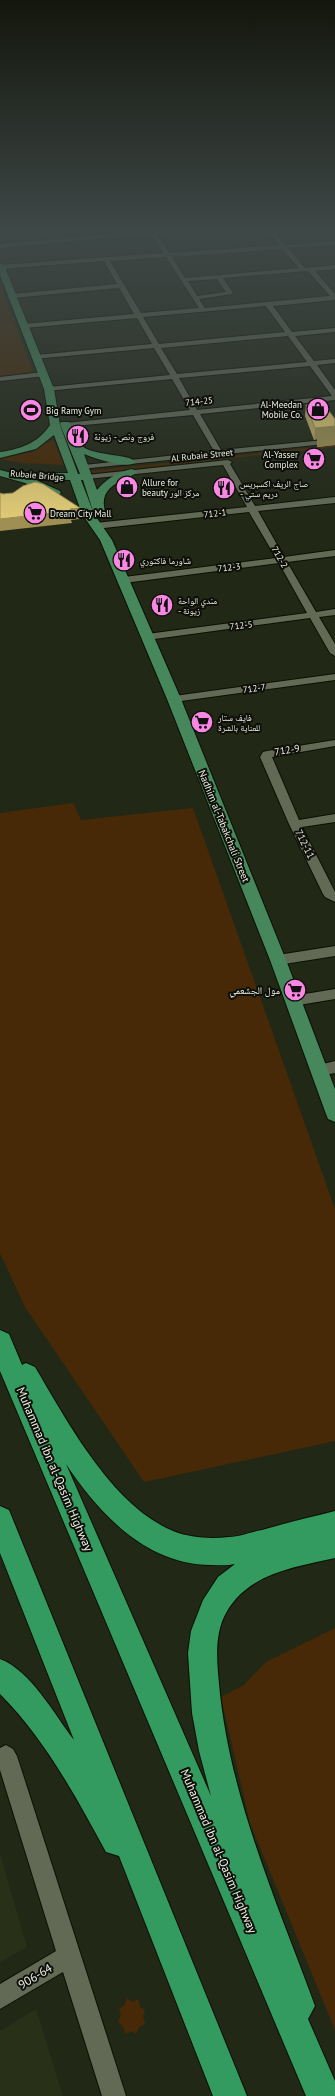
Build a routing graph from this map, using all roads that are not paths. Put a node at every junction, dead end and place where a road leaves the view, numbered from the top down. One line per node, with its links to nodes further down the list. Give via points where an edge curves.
1 (25, 329): 7 (main road, Nadhim al-Tabakchali Street)
2 (147, 329): 6 (street)
3 (286, 329): 5 (street)
4 (335, 330): 5 (street)
5 (290, 334): 6 (street); 9 (street)
6 (157, 346): 7 (street); 11 (street)
7 (36, 357): 10 (main road, Nadhim al-Tabakchali Street)
8 (335, 361): 9 (street)
9 (312, 364): 11 (street); 14 (street)
10 (43, 374): 12 (street); 13 (main road, Nadhim al-Tabakchali Street)
11 (175, 377): 13 (street); 15 (street)
12 (0, 379)
13 (49, 389): 16 (main road, Nadhim al-Tabakchali Street); 17 (main road, Nadhim al-Tabakchali Street)
14 (335, 397): 15 (street, 714-25)
15 (195, 412): 17 (street, 714-25); 21 (street)
16 (55, 425): 22 (main road, via 51,433 37,446); 29 (main road, Nadhim al-Tabakchali Street)
17 (66, 425): 19 (main road, Nadhim al-Tabakchali Street)
18 (335, 441): 21 (street, Al Rubaie Street)
19 (76, 448): 26 (main road); 28 (main road, Nadhim al-Tabakchali Street)
20 (335, 450): 23 (street)
21 (219, 453): 26 (street, Al Rubaie Street)
22 (0, 455)
23 (272, 457)
24 (229, 461): 26 (street, Al Rubaie Street); 32 (street, 712-2)
25 (0, 463): 29 (main road, Rubaie Bridge)
26 (132, 467): 28 (street, Al Rubaie Street); 31 (main road, via 101,490)
27 (0, 472): 29 (main road, Rubaie Bridge, via 42,477); 33 (main road, via 29,481)
28 (85, 472): 29 (main road, Al Rubaie Street); 31 (main road, Nadhim al-Tabakchali Street)
29 (72, 473): 33 (main road, Nadhim al-Tabakchali Street)
30 (335, 500): 32 (street, 712-1)
31 (97, 503): 34 (main road, Nadhim al-Tabakchali Street)
32 (252, 509): 34 (street, 712-1); 36 (street, 712-2)
33 (88, 514): 34 (main road, Nadhim al-Tabakchali Street)
34 (101, 530): 37 (main road, Nadhim al-Tabakchali Street)
35 (335, 553): 36 (street, 712-3)
36 (282, 560): 37 (street, 712-3); 39 (street, 712-2)
37 (124, 580): 40 (main road, Nadhim al-Tabakchali Street)
38 (335, 612): 39 (street, 712-5)
39 (313, 615): 40 (street, 712-5); 41 (street, 712-2)
40 (147, 637): 43 (main road, Nadhim al-Tabakchali Street)
41 (335, 653)
42 (335, 677): 43 (street, 712-7)
43 (174, 699): 49 (main road, Nadhim al-Tabakchali Street)
44 (335, 742): 46 (street, 712-9, via 267,754 266,757)
45 (335, 818): 46 (street, 712-11)
46 (295, 824): 47 (street, 712-11, via 329,894)
47 (335, 898)
48 (335, 951): 49 (street)
49 (278, 960): 51 (main road, Nadhim al-Tabakchali Street)
50 (335, 994): 51 (street)
51 (293, 1001): 53 (main road, Nadhim al-Tabakchali Street)
52 (335, 1067): 53 (street)
53 (320, 1070): 54 (main road, Nadhim al-Tabakchali Street)
54 (335, 1114)
55 (0, 1332): 58 (highway, via 62,1436 91,1477 125,1516 164,1541 198,1551 231,1551)
56 (0, 1342): 67 (highway, Muhammad ibn al-Qasim Highway)
57 (0, 1519): 62 (highway)
58 (335, 1524)
59 (335, 1544): 68 (highway, via 264,1562 236,1578 215,1605 205,1631 202,1652 208,1713 222,1783 236,1830)
60 (0, 1673): 62 (highway, via 25,1698 81,1776)
61 (6, 1756): 63 (street)
62 (168, 1942): 66 (highway)
63 (69, 1956): 64 (street, 906-64); 65 (street)
64 (0, 1997)
65 (114, 2096)
66 (230, 2096)
67 (324, 2096)
68 (330, 2096)

